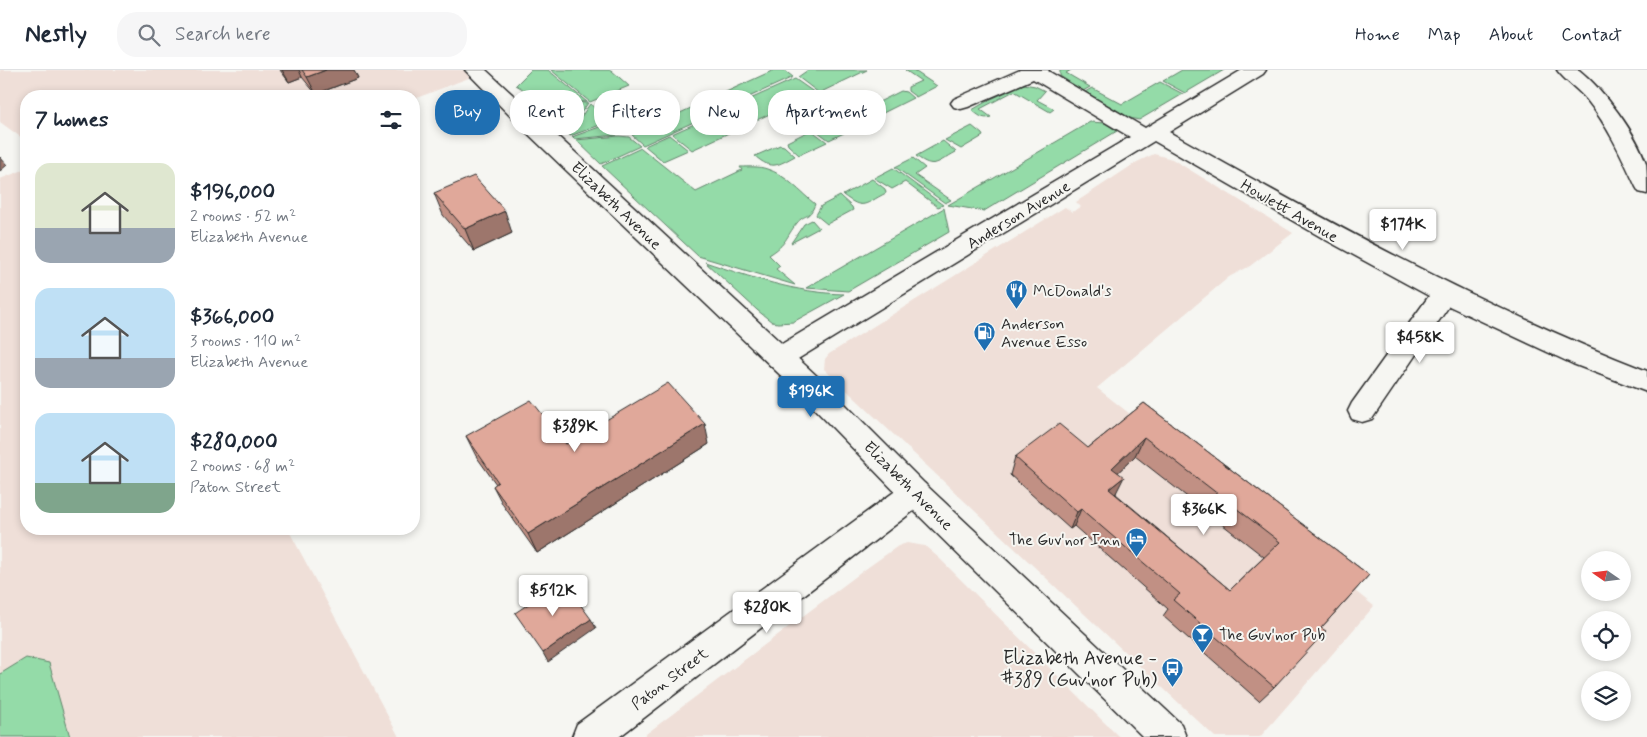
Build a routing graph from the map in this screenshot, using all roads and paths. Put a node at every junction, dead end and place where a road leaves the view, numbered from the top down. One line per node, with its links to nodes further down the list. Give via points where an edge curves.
1 (475, 70): 9 (street, Elizabeth Avenue)
2 (1256, 70): 6 (street, Anderson Avenue)
3 (1567, 70): 7 (street, via 1603,105)
4 (1037, 71): 5 (street); 6 (street, Howlett Avenue)
5 (961, 102)
6 (1150, 135): 8 (street, Howlett Avenue); 9 (street, Anderson Avenue)
7 (1647, 187)
8 (1443, 294): 10 (street, Howlett Avenue, via 1588,360); 11 (street)
9 (779, 358): 12 (street, Elizabeth Avenue)
10 (1647, 382)
11 (1362, 411)
12 (915, 493): 13 (street, Paton Street); 14 (street, Elizabeth Avenue)
13 (590, 737)
14 (1168, 737)

